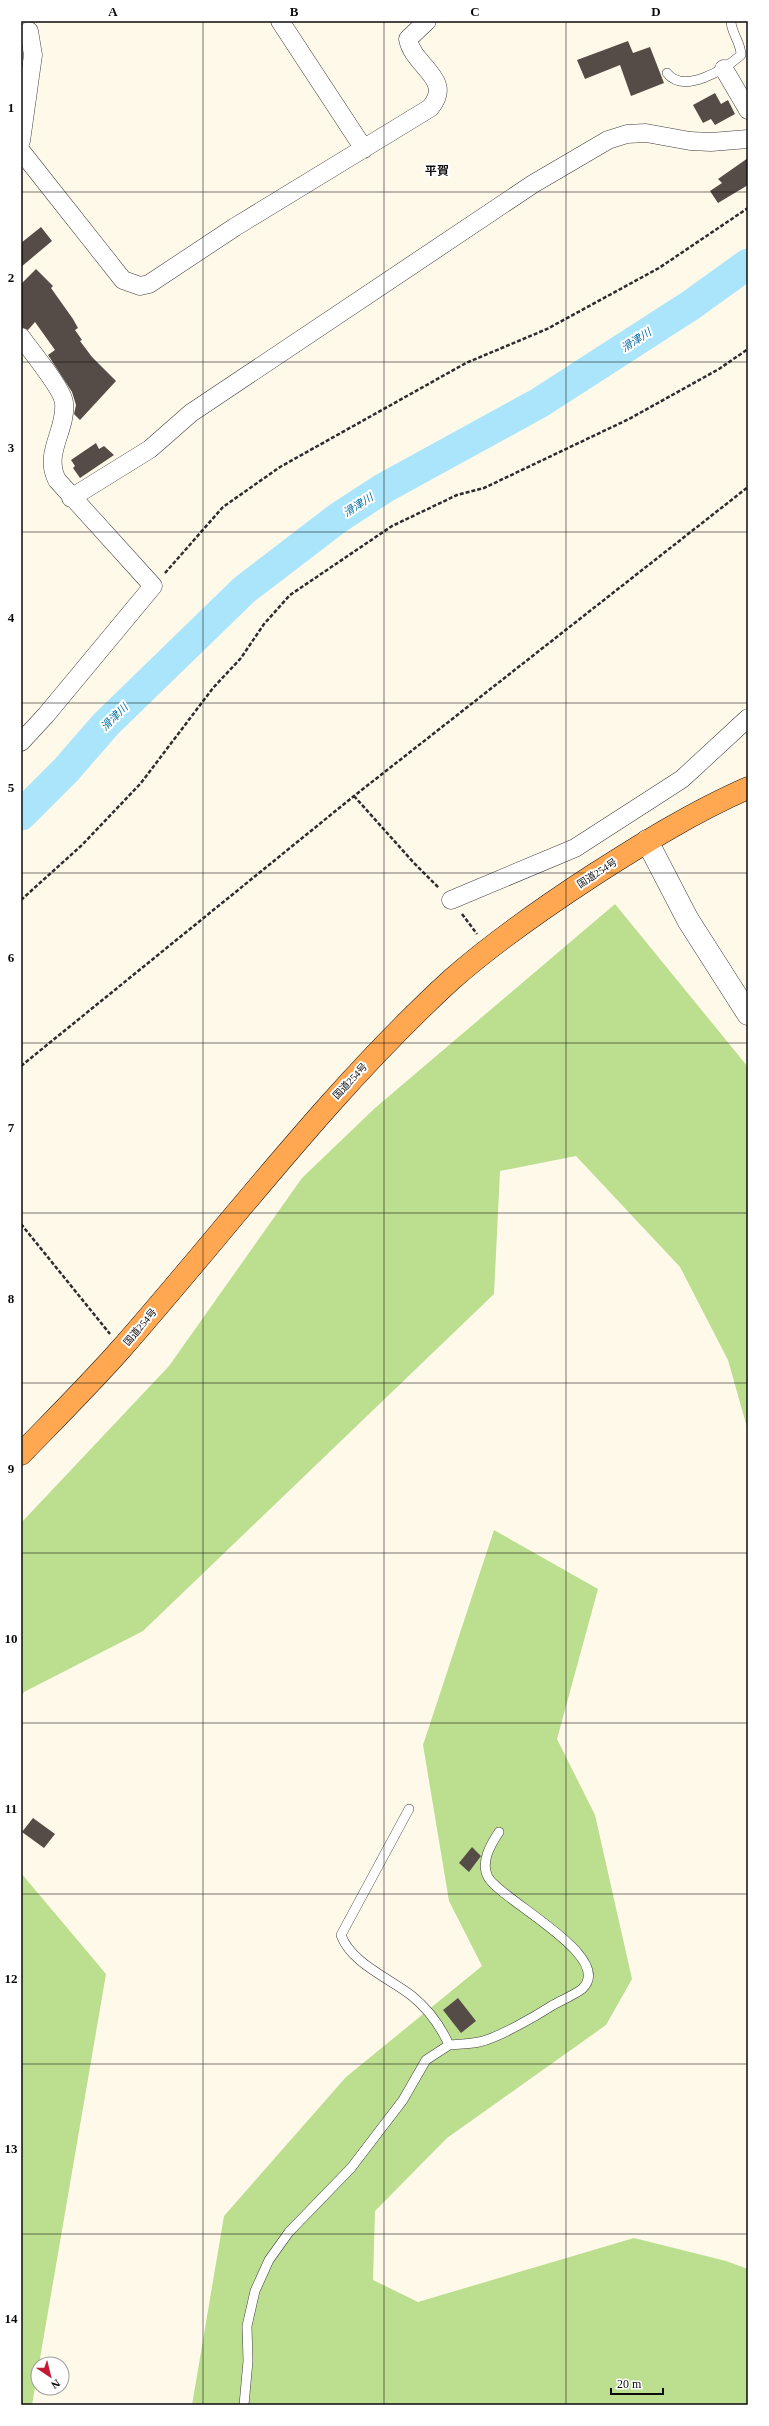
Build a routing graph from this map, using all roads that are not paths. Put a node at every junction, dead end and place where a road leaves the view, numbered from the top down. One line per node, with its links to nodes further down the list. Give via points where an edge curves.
1 (280, 21): 10 (street)
2 (427, 21): 10 (street, via 408,39 410,46 436,81 440,90 438,99 430,108)
3 (731, 21): 5 (lane, via 741,47 741,55)
4 (29, 31): 9 (street, via 33,55)
5 (724, 69): 6 (lane, via 709,76 684,82 671,79); 7 (street)
6 (667, 73)
7 (748, 110)
8 (748, 139): 13 (street, via 690,141 646,133 627,134 608,140 533,184 190,413 150,449)
9 (21, 141)
10 (364, 149): 11 (street, via 234,227 149,284 140,286 124,280)
11 (21, 151)
12 (21, 337): 13 (street, via 60,391 64,402 64,417 53,452 52,470)
13 (71, 498): 15 (street, via 153,586)
14 (748, 718): 18 (street, via 672,787 575,848)
15 (21, 742)
16 (748, 788): 17 (highway, 国道254号, via 694,814)
17 (647, 841): 19 (street, via 688,920); 20 (highway, 国道254号, via 567,892 489,949 452,979 416,1014 322,1111 121,1349)
18 (451, 900)
19 (748, 1014)
20 (21, 1454)
21 (409, 1810): 23 (lane, via 341,1935 349,1950 413,1997 441,2028)
22 (499, 1832): 23 (lane, via 490,1846 485,1865 488,1877 577,1949 588,1966 587,1980 582,1988 534,2017 480,2042)
23 (449, 2045): 24 (lane, via 426,2060 403,2100 350,2168 290,2232 269,2260 255,2290 247,2326 248,2361)
24 (244, 2405)

